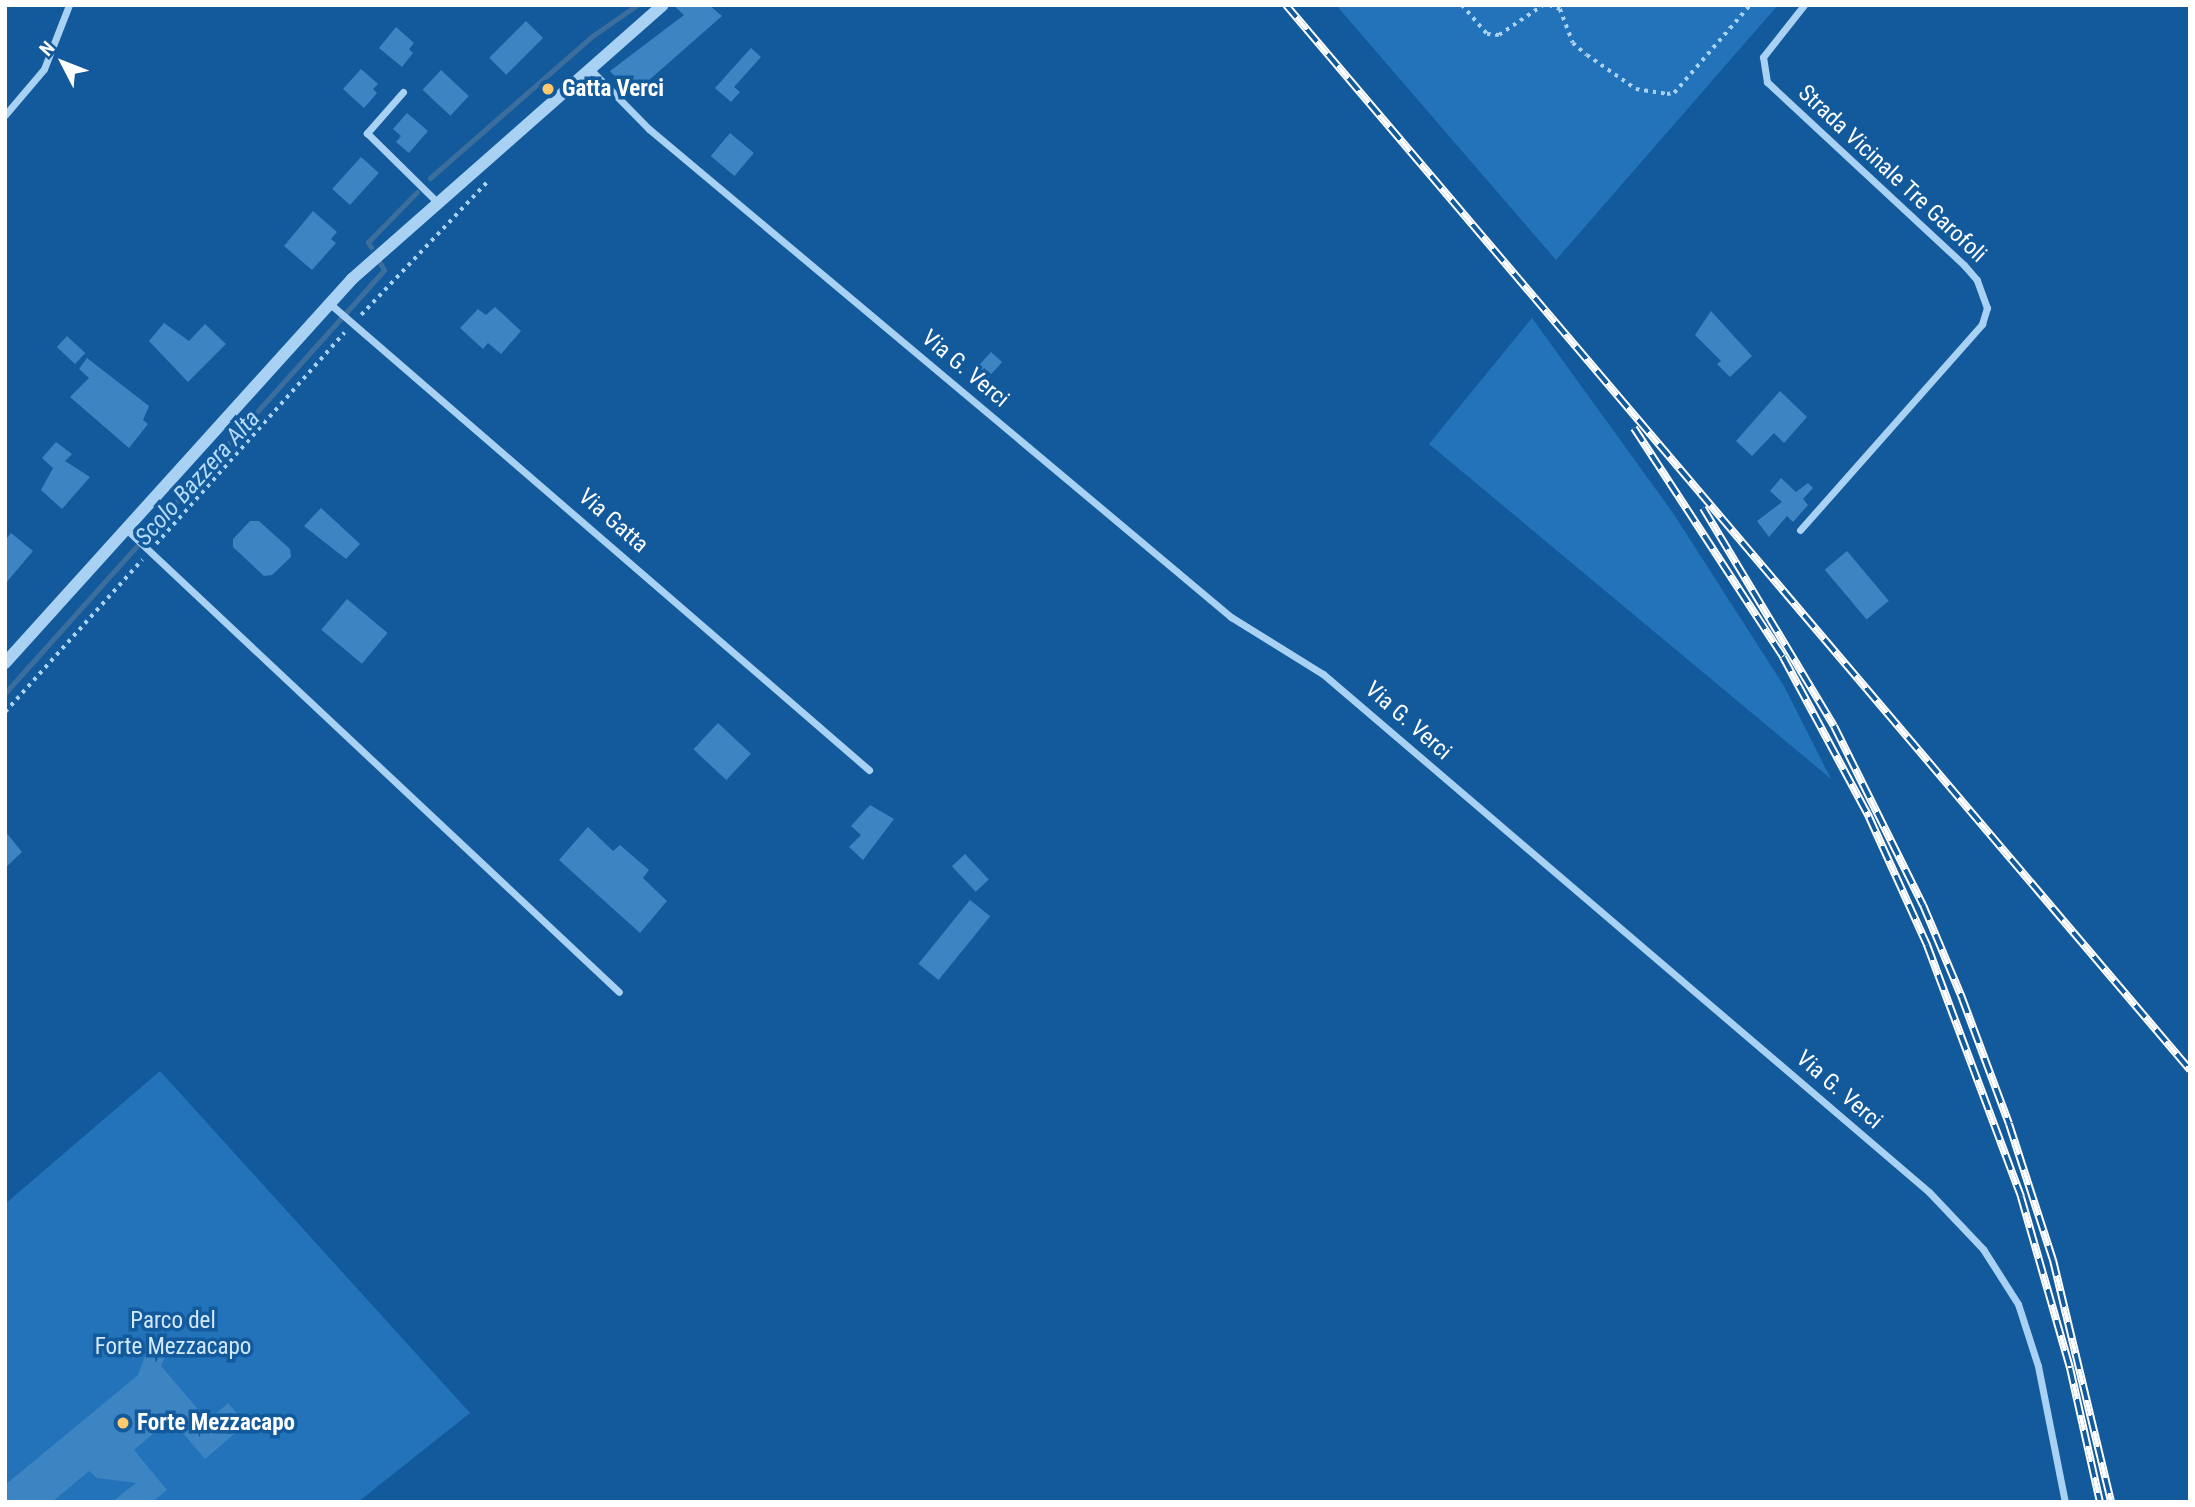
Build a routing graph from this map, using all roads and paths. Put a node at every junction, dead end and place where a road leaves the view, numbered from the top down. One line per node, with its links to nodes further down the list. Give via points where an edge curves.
1 (69, 5): 10 (street, via 44,69)
2 (663, 5): 8 (street)
3 (1462, 5): 4 (path, via 1487,34 1499,35)
4 (1543, 5)
5 (1549, 5): 6 (path, via 1560,9 1573,43 1587,55 1636,89 1667,94 1674,93)
6 (1751, 5)
7 (1804, 5): 16 (street, Strada Vicinale Tre Garofoli, via 1763,57 1766,82 1964,265 1977,280 1987,309 1982,324)
8 (589, 67): 12 (street); 24 (street, Via G. Verci, via 659,138 1231,617 1323,674 1929,1192 1983,1249 2018,1304 2038,1366)
9 (403, 92): 12 (street, via 367,133)
10 (5, 115)
11 (492, 176): 14 (path)
12 (436, 201): 13 (street)
13 (332, 306): 17 (street); 22 (street, Via Gatta)
14 (361, 315)
15 (344, 333): 18 (path)
16 (1800, 530)
17 (129, 533): 20 (street); 23 (street)
18 (155, 546)
19 (143, 559): 21 (path)
20 (5, 663)
21 (5, 712)
22 (869, 770)
23 (619, 992)
24 (2065, 1502)

